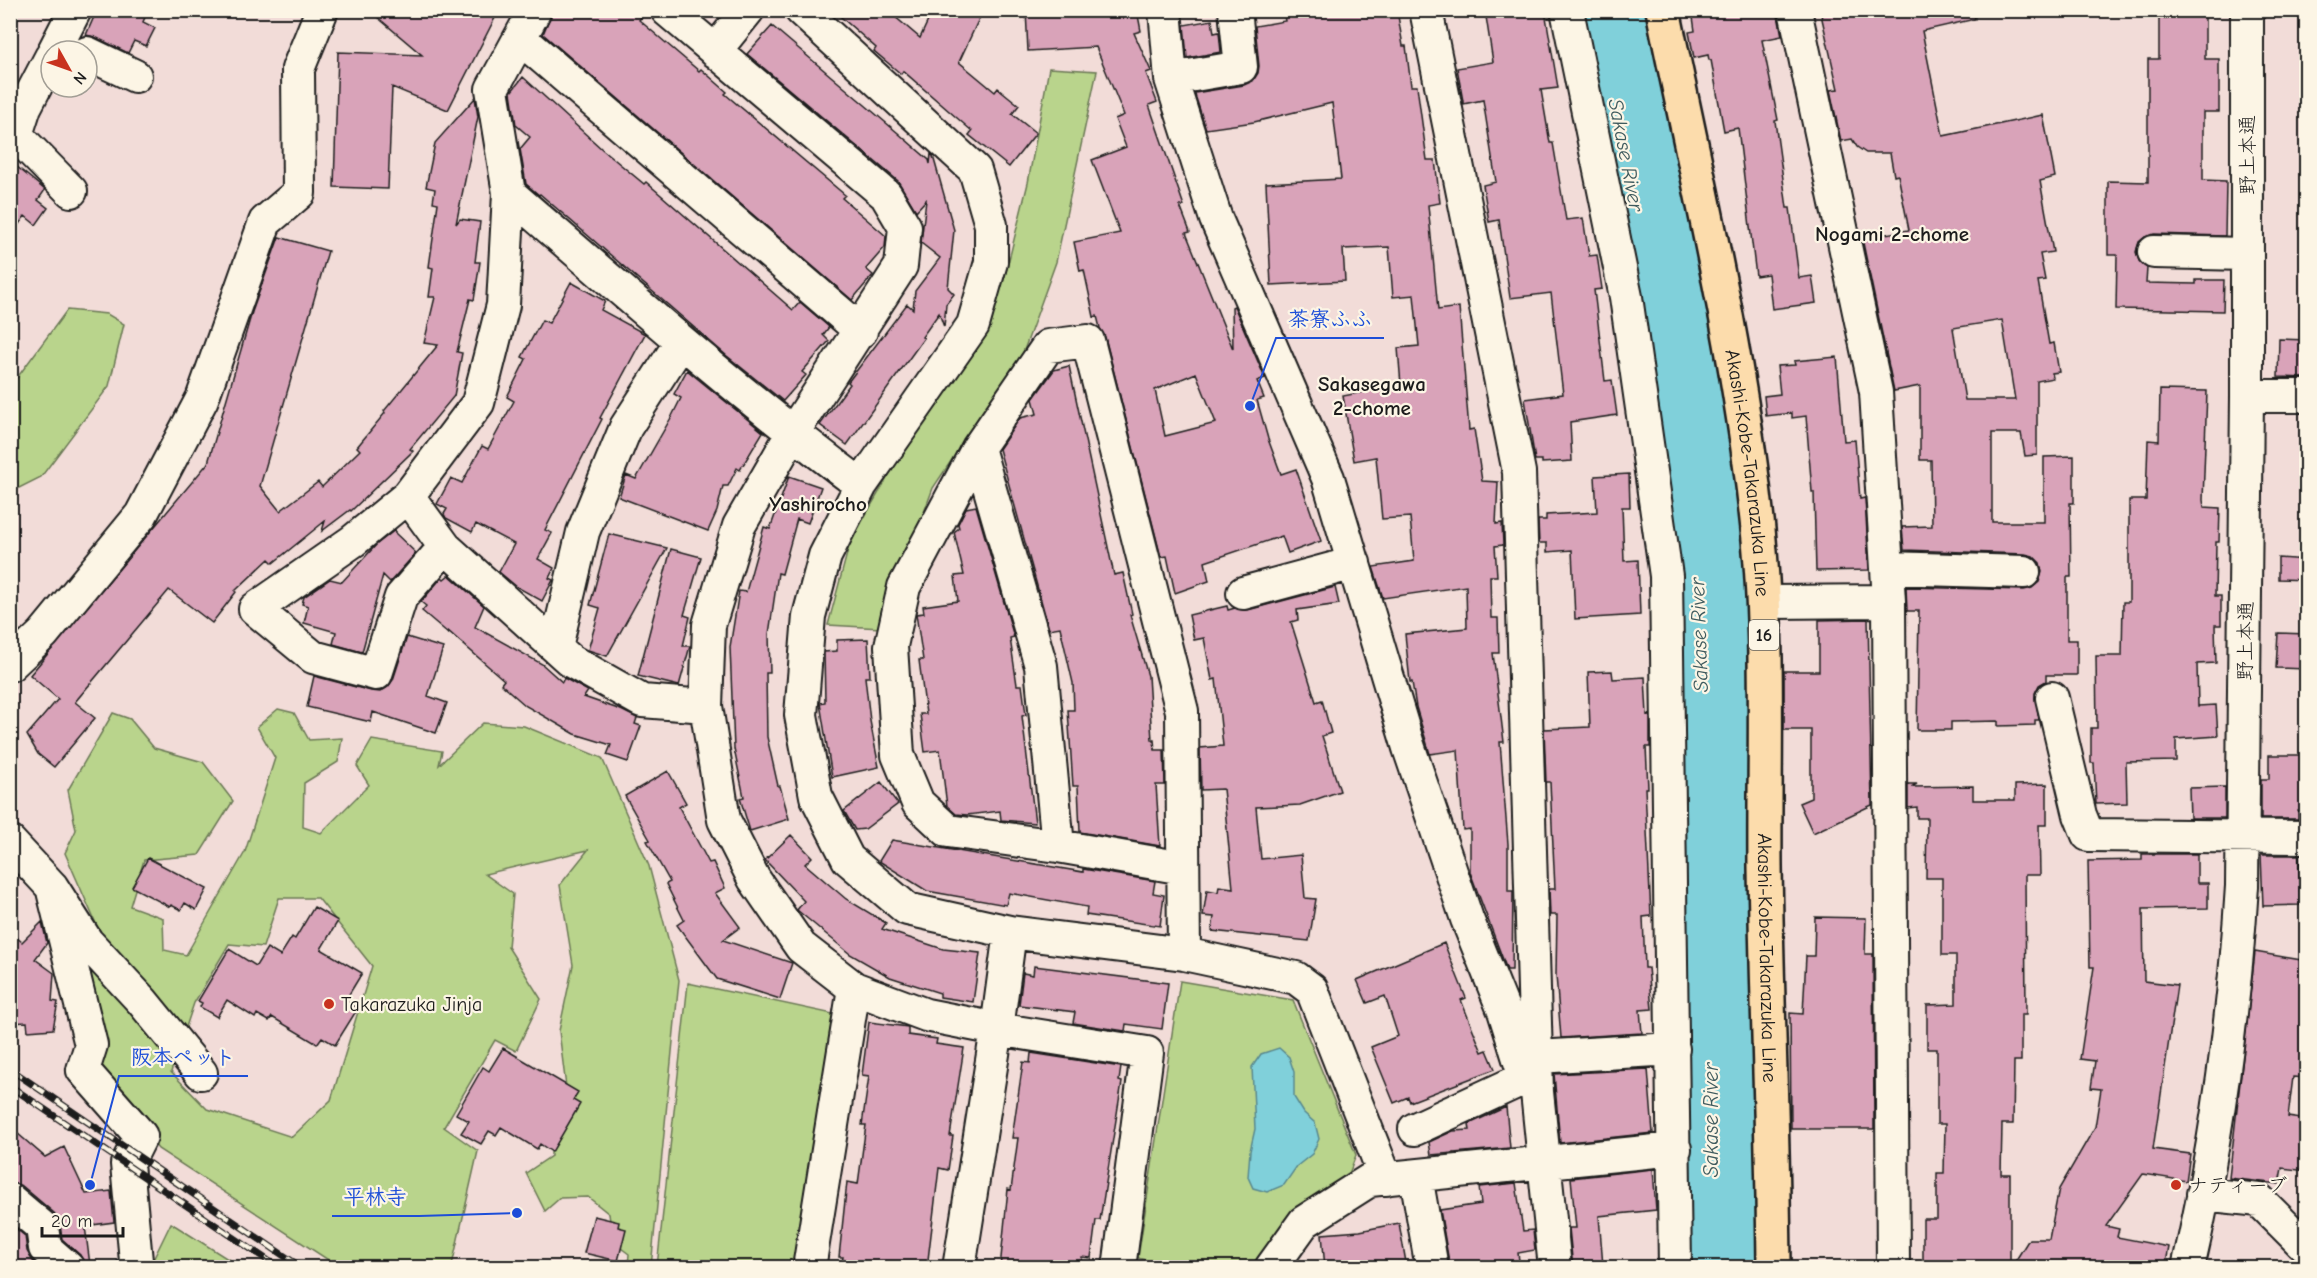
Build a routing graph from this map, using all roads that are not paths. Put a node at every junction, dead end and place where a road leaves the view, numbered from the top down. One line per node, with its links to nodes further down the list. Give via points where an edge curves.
1 (75, 10): 15 (street)
2 (322, 10): 42 (street, via 298,69 299,193 265,222 202,399 141,515 44,634)
3 (535, 10): 14 (street)
4 (668, 10): 16 (street)
5 (748, 10): 16 (street)
6 (801, 10): 32 (street, via 975,170 991,225 991,262 973,325)
7 (1165, 10): 19 (street)
8 (1235, 10): 19 (street, via 1241,67)
9 (1426, 10): 57 (street, via 1519,472)
10 (1567, 10): 55 (street, via 1626,297 1666,576)
11 (1663, 10): 40 (main road, Akashi-Kobe-Takarazuka Line / 16, via 1733,356 1756,512)
12 (1795, 10): 36 (street, via 1876,392)
13 (2247, 10): 25 (street, 野上本通)
14 (520, 38): 23 (street, via 492,89); 26 (street)
15 (69, 39)
16 (715, 51): 26 (street, via 886,195 905,227 901,266)
17 (99, 62): 18 (street)
18 (135, 76)
19 (1171, 79): 35 (street, via 1216,219 1328,478)
20 (39, 88): 21 (street)
21 (15, 121): 22 (street)
22 (71, 191)
23 (509, 193): 27 (street); 33 (street, via 504,305 478,403)
24 (2154, 252): 25 (street)
25 (2247, 254): 28 (street, 野上本通)
26 (861, 331): 30 (street)
27 (681, 342): 30 (street); 41 (street, via 626,428 583,532)
28 (2247, 396): 29 (street); 45 (street, 野上本通)
29 (2307, 396)
30 (792, 434): 32 (street); 44 (street, via 739,526 709,625)
31 (978, 448): 48 (street, via 1041,666); 48 (street, via 904,587 891,646 898,755 918,803 948,831); 49 (street, via 1048,346 1088,341 1182,711)
32 (861, 485): 51 (street, via 825,556 808,616 801,715 816,796 848,859 907,909)
33 (408, 496): 34 (street); 34 (street, via 353,541 255,609 313,657 376,674 400,597)
34 (445, 547): 41 (street)
35 (1354, 563): 38 (street); 57 (street, via 1416,770 1467,919)
36 (1887, 568): 37 (street); 39 (street)
37 (2024, 572)
38 (1243, 592)
39 (1889, 601): 40 (street); 75 (street)
40 (1764, 602): 74 (main road, Akashi-Kobe-Takarazuka Line / 16)
41 (556, 647): 44 (street, via 571,661 642,701)
42 (10, 665)
43 (2052, 698): 45 (street, via 2088,835)
44 (706, 706): 53 (street, via 724,820 754,879 801,946)
45 (2243, 836): 46 (street); 62 (street, 野上本通, via 2233,1002)
46 (2307, 837)
47 (10, 842): 50 (street)
48 (1058, 846): 49 (street)
49 (1183, 868): 52 (street)
50 (52, 887): 56 (street, via 87,942); 66 (street, via 91,1045 83,1070 141,1136 127,1164 136,1261)
51 (1010, 932): 52 (street); 54 (street)
52 (1184, 954): 61 (street, via 1296,978 1312,990)
53 (854, 988): 54 (street, via 926,1015); 67 (street)
54 (997, 1029): 68 (street); 69 (street, via 1147,1053)
55 (1673, 1049): 57 (street); 59 (street)
56 (201, 1073)
57 (1533, 1076): 58 (street); 60 (street)
58 (1415, 1129)
59 (1675, 1149): 60 (street); 73 (street)
60 (1543, 1163): 61 (street); 72 (street)
61 (1401, 1177): 70 (street, via 1370,1180 1304,1222); 71 (street)
62 (2203, 1194): 64 (street, via 2259,1200 2302,1243); 76 (street, 野上本通)
63 (10, 1200): 65 (street, via 42,1227 45,1248)
64 (2307, 1239)
65 (68, 1268)
66 (133, 1268)
67 (809, 1268)
68 (959, 1268)
69 (1119, 1268)
70 (1271, 1268)
71 (1432, 1268)
72 (1555, 1268)
73 (1675, 1268)
74 (1774, 1268)
75 (1893, 1268)
76 (2188, 1268)

